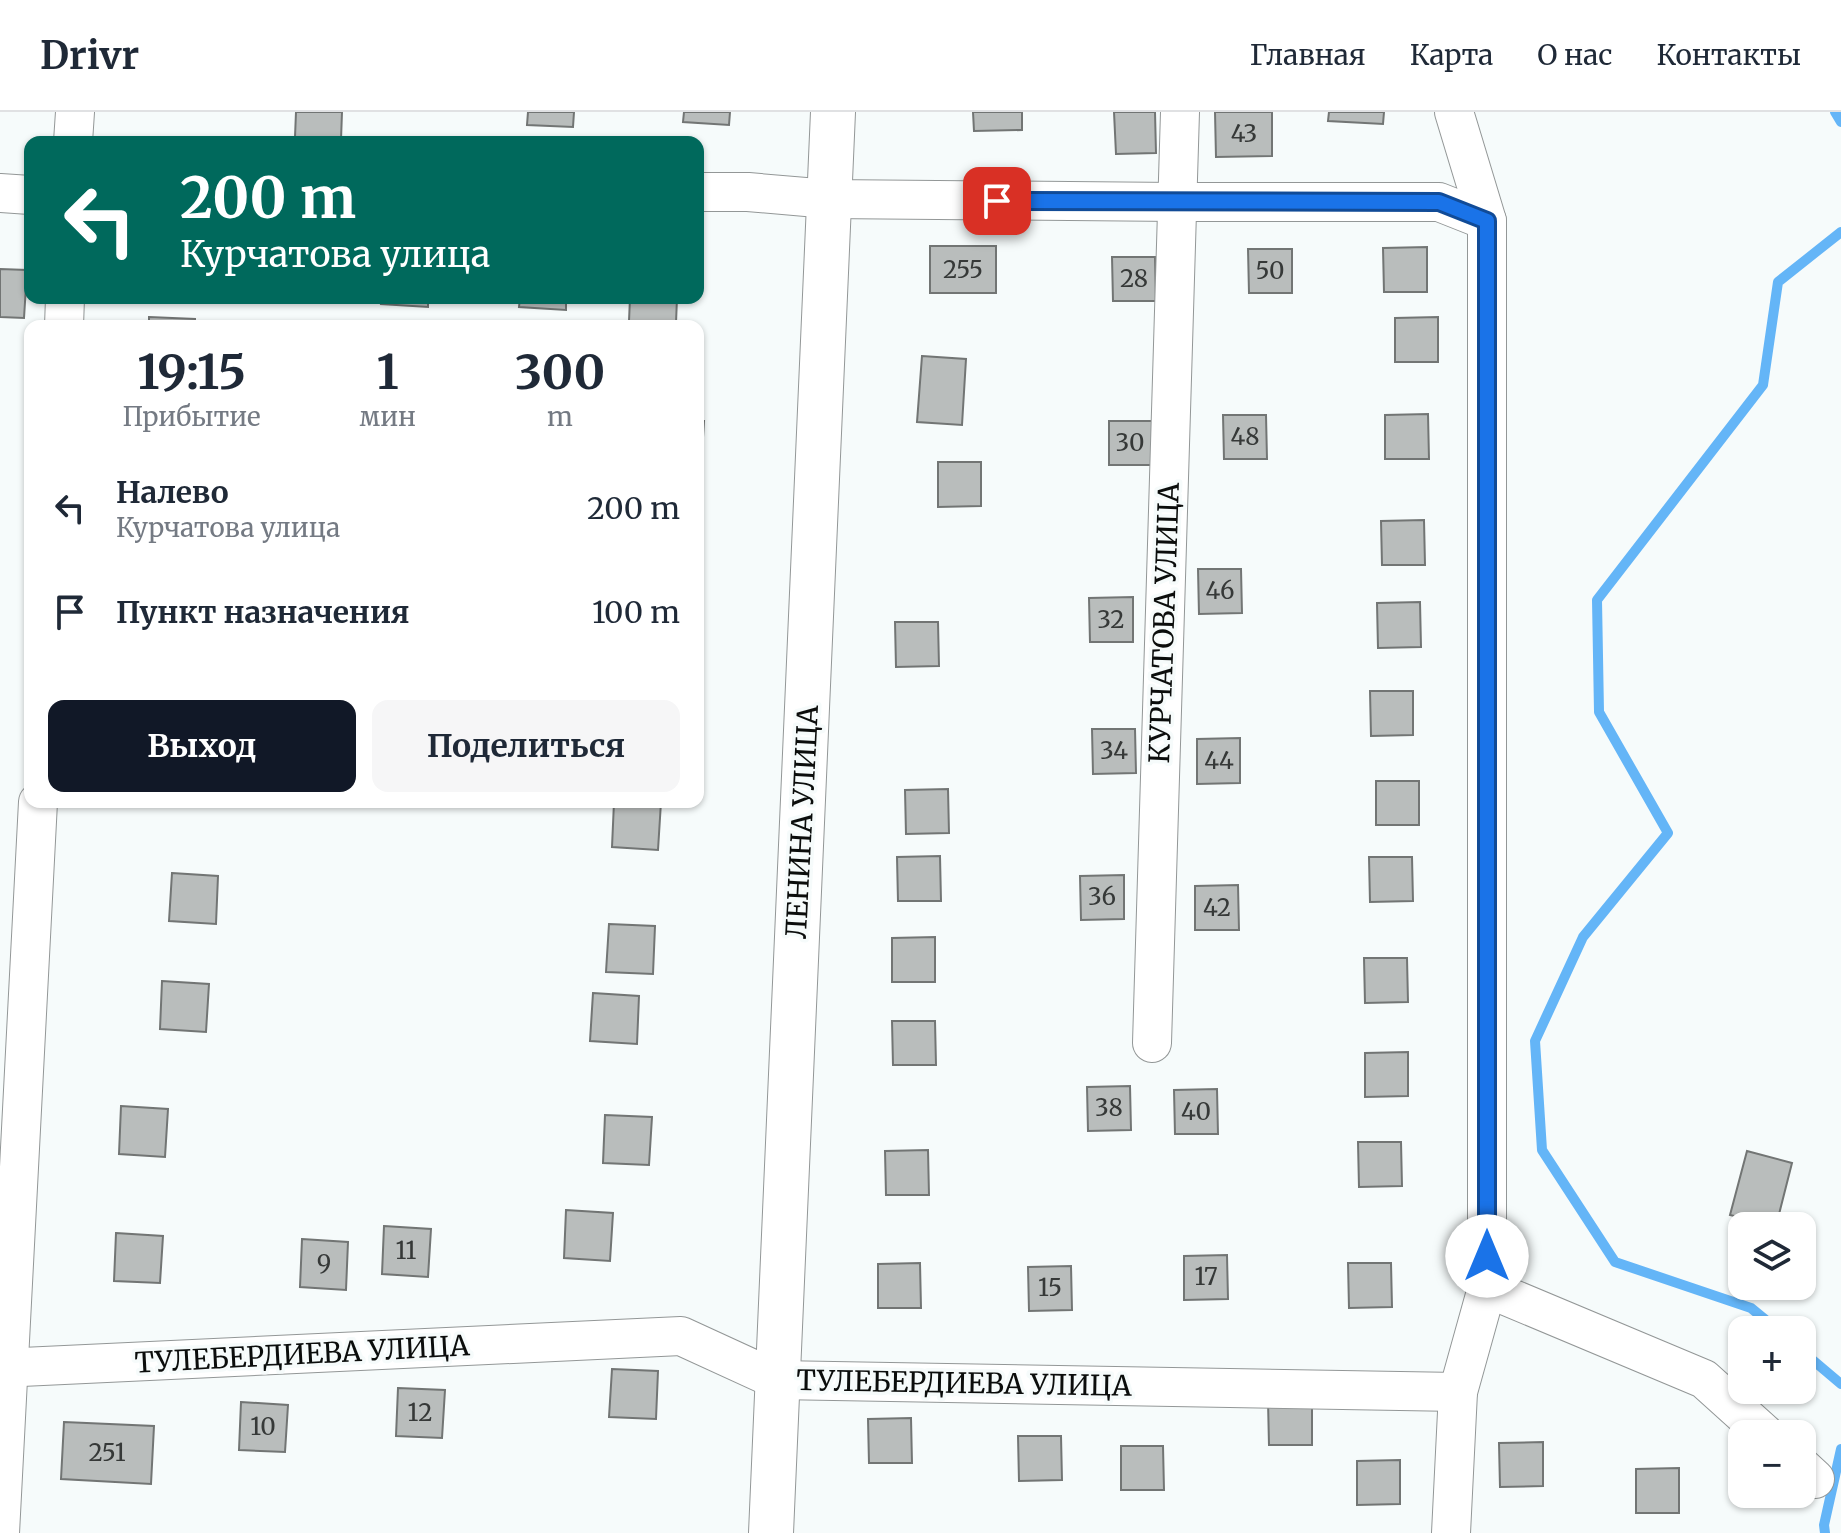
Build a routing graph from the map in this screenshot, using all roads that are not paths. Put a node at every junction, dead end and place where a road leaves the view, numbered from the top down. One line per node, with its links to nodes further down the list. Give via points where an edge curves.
1 (75, 112): 5 (street)
2 (833, 112): 9 (main road, ЛЕНИНА УЛИЦА)
3 (1180, 112): 10 (street, КУРЧАТОВА УЛИЦА)
4 (1454, 112): 11 (street)
5 (73, 136)
6 (704, 192): 9 (street)
7 (0, 193): 8 (street)
8 (24, 195)
9 (829, 199): 10 (street); 16 (main road, ЛЕНИНА УЛИЦА)
10 (1177, 202): 11 (street, via 1439,202); 13 (street, КУРЧАТОВА УЛИЦА)
11 (1487, 221): 14 (street)
12 (38, 808): 15 (street)
13 (1152, 1043)
14 (1487, 1288): 17 (street); 18 (street, via 1704,1379)
15 (4, 1368): 16 (street, ТУЛЕБЕРДИЕВА УЛИЦА, via 681,1336); 19 (street)
16 (777, 1380): 17 (street, ТУЛЕБЕРДИЕВА УЛИЦА); 20 (main road, ЛЕНИНА УЛИЦА)
17 (1458, 1392): 21 (street)
18 (1749, 1420)
19 (0, 1533)
20 (771, 1533)
21 (1451, 1533)

